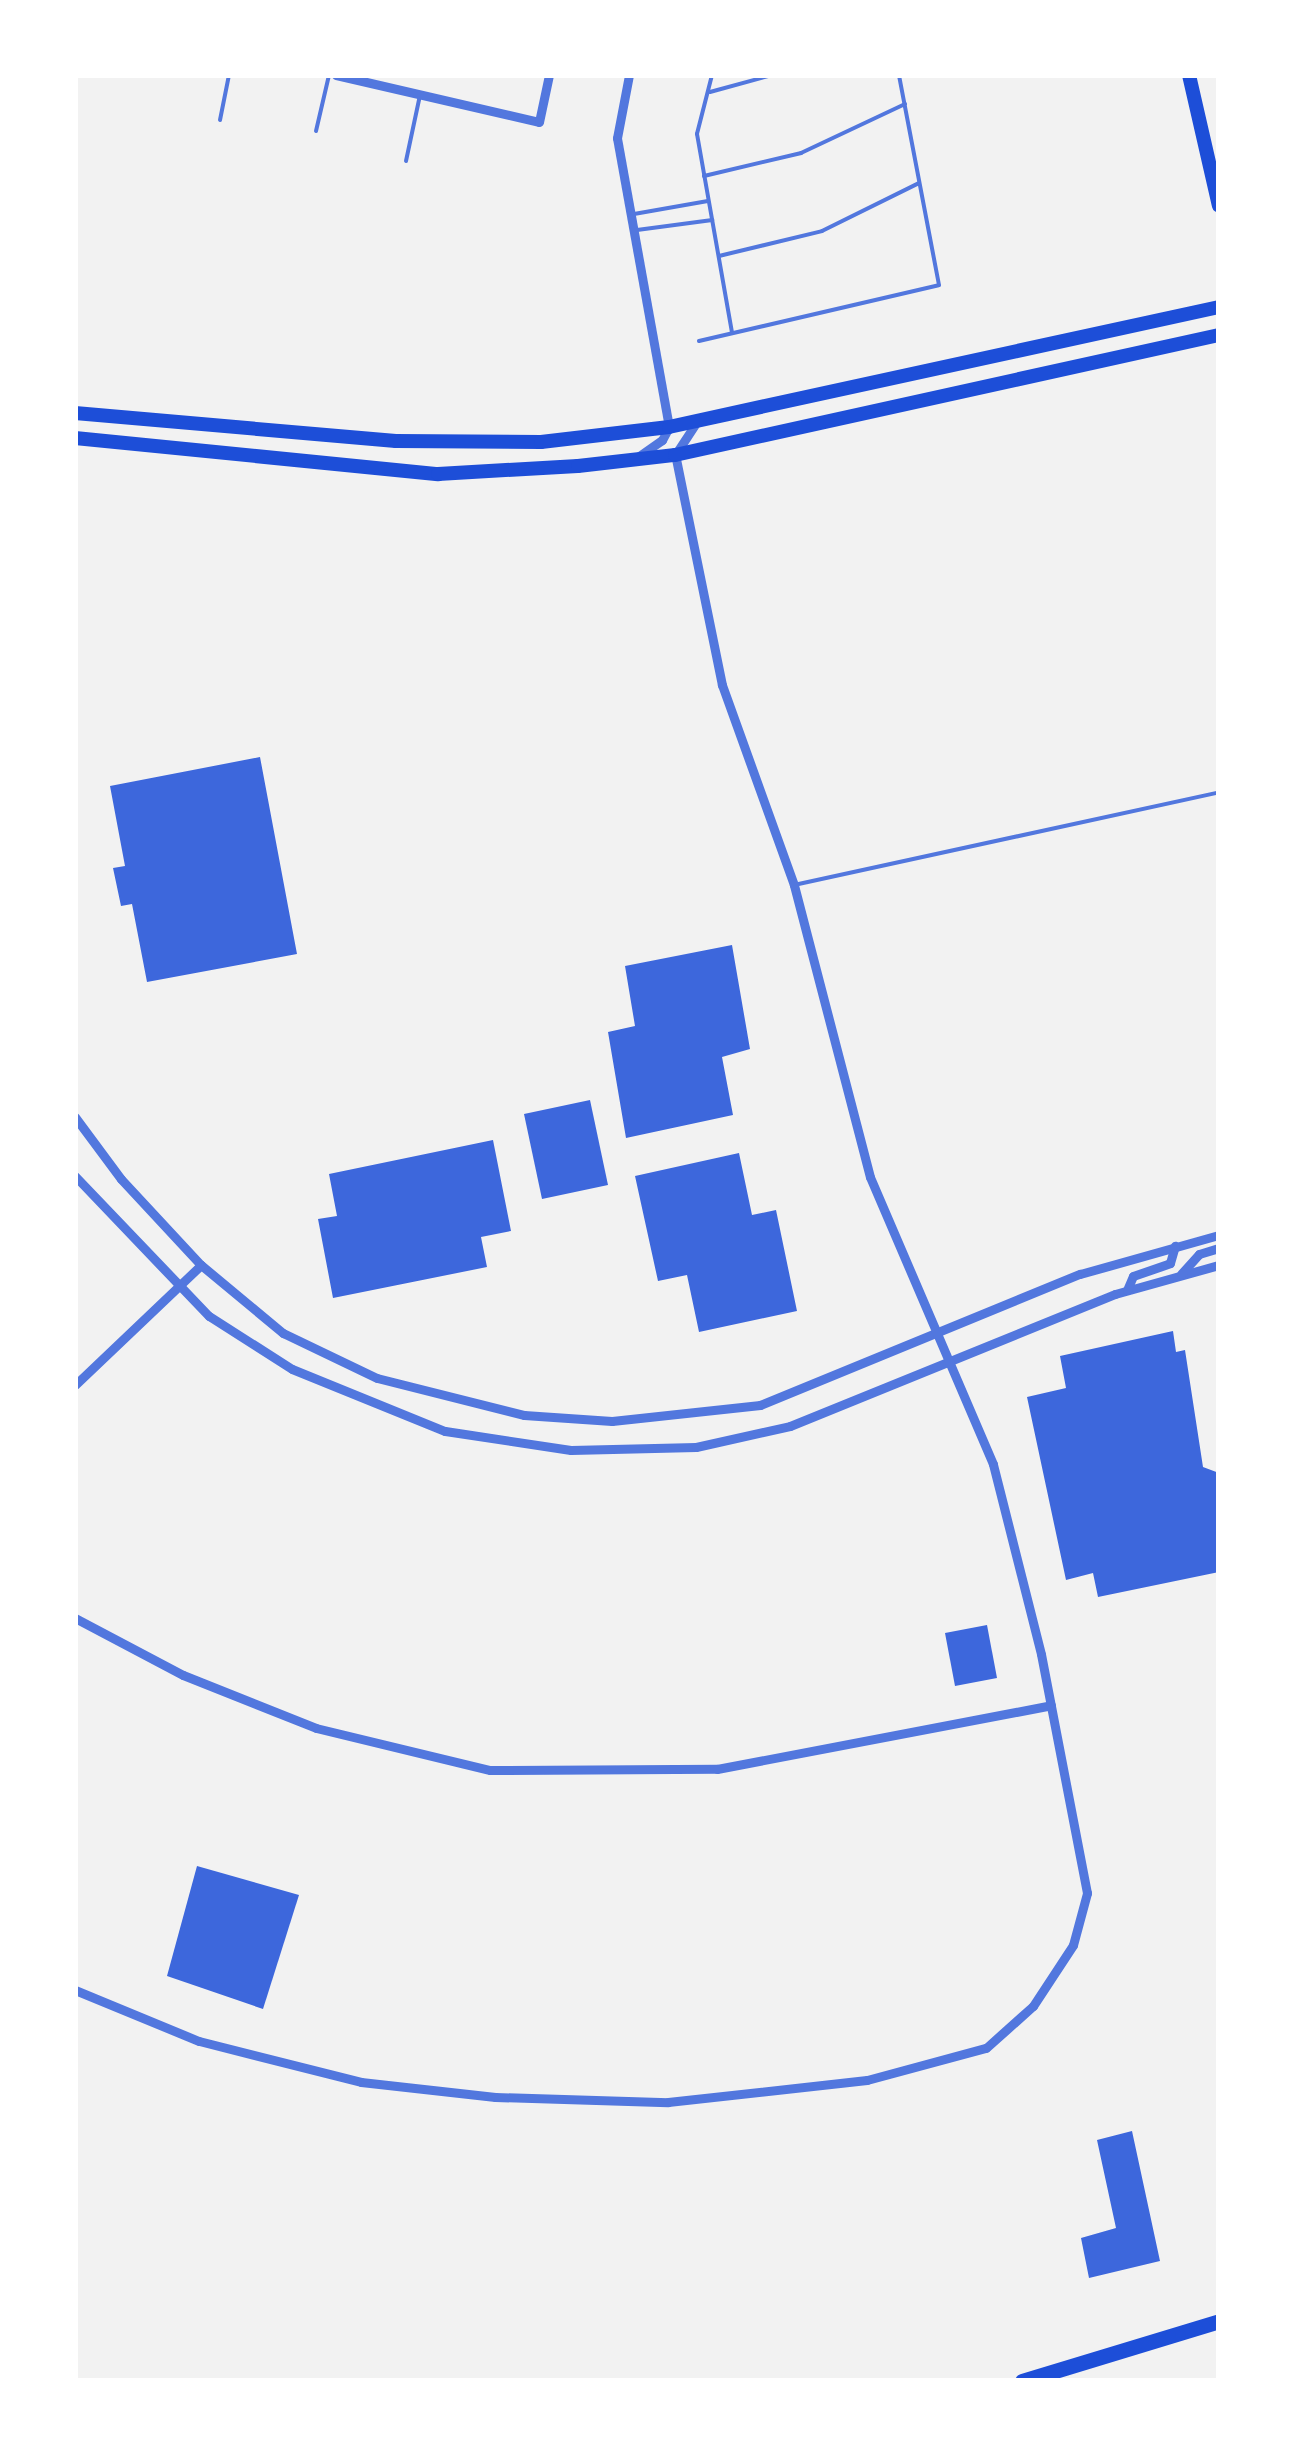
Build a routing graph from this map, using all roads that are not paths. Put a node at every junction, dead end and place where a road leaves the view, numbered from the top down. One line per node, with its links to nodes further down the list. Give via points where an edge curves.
1 (229, 75): 12 (lane)
2 (332, 75): 10 (street); 13 (lane)
3 (549, 75): 10 (street, via 539,122)
4 (629, 75): 19 (street, via 617,138)
5 (712, 75): 9 (lane)
6 (772, 75): 9 (lane)
7 (899, 75): 11 (lane)
8 (1189, 75): 18 (main road)
9 (707, 93): 15 (lane, via 697,134)
10 (420, 95): 14 (lane)
11 (905, 104): 15 (lane, via 801,153); 16 (lane)
12 (220, 120)
13 (316, 131)
14 (406, 161)
15 (704, 176): 17 (lane)
16 (920, 183): 22 (lane, via 822,232); 24 (lane, via 939,286)
17 (708, 201): 19 (lane); 20 (lane)
18 (1219, 206)
19 (630, 214): 21 (street)
20 (712, 220): 21 (lane); 22 (lane)
21 (632, 231): 29 (street)
22 (718, 256): 24 (lane)
23 (1219, 307): 28 (main road)
24 (732, 333): 26 (lane)
25 (1219, 335): 31 (main road)
26 (699, 340)
27 (75, 413): 29 (main road, via 456,444)
28 (698, 420): 29 (main road); 31 (street)
29 (669, 427): 32 (street)
30 (75, 438): 32 (main road, via 438,474)
31 (675, 455): 32 (main road); 34 (street, via 722,686)
32 (634, 460)
33 (1219, 792): 34 (lane)
34 (794, 885): 45 (street, via 870,1177)
35 (75, 1117): 40 (street, via 121,1179)
36 (75, 1176): 43 (street)
37 (1219, 1235): 38 (street)
38 (1174, 1246): 44 (street, via 1170,1263 1133,1276); 45 (street, via 1080,1274)
39 (1219, 1248): 42 (street, via 1200,1254)
40 (201, 1265): 43 (street); 45 (street, via 284,1334 332,1358 449,1400 524,1415 612,1421 760,1404)
41 (1219, 1265): 42 (street)
42 (1180, 1274): 44 (street)
43 (176, 1286): 46 (street, via 246,1342 369,1404 445,1431 571,1450 658,1451 751,1436 842,1407); 47 (street)
44 (1126, 1290): 46 (street)
45 (938, 1333): 46 (street)
46 (950, 1360): 49 (street, via 993,1464)
47 (75, 1385)
48 (75, 1618): 49 (street, via 184,1674 316,1728 490,1770 716,1769)
49 (1051, 1705): 50 (street, via 1088,1893 1074,1945 1033,2006 986,2048 867,2080 714,2098 496,2097 361,2082 199,2041)
50 (75, 1990)
51 (1219, 2322): 52 (highway)
52 (1022, 2381)

